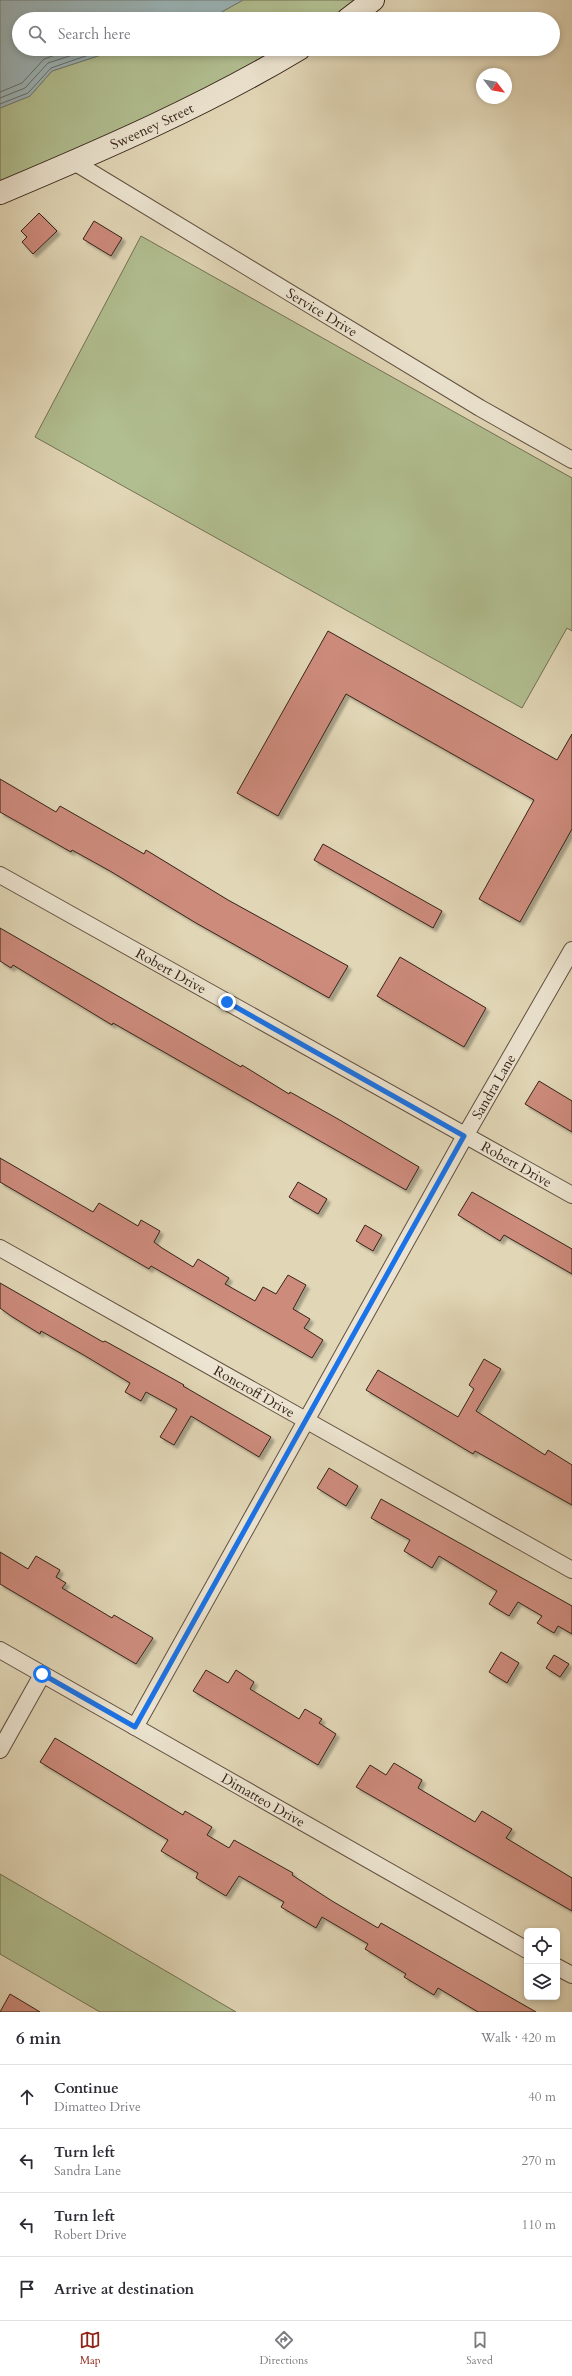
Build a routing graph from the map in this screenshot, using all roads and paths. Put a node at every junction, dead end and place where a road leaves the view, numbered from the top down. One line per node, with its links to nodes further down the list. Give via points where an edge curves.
1 (373, 0): 2 (street)
2 (357, 12)
3 (287, 56): 4 (street, Sweeney Street, via 247,80)
4 (74, 162): 5 (street, Sweeney Street); 6 (street, Service Drive, via 480,408)
5 (0, 193)
6 (572, 460)
7 (0, 875): 9 (street, Robert Drive)
8 (572, 950): 9 (street, Sandra Lane)
9 (464, 1136): 10 (street, Robert Drive); 12 (street, Sandra Lane)
10 (572, 1195)
11 (0, 1248): 12 (street, Roncroff Drive)
12 (305, 1420): 13 (street, Roncroff Drive); 16 (street, Sandra Lane)
13 (572, 1570)
14 (0, 1650): 15 (street, Dimatteo Drive)
15 (42, 1674): 16 (street, Dimatteo Drive); 17 (street)
16 (135, 1727): 18 (street, Dimatteo Drive)
17 (0, 1750)
18 (524, 1948)
19 (560, 1969): 20 (street)
20 (572, 1975)

